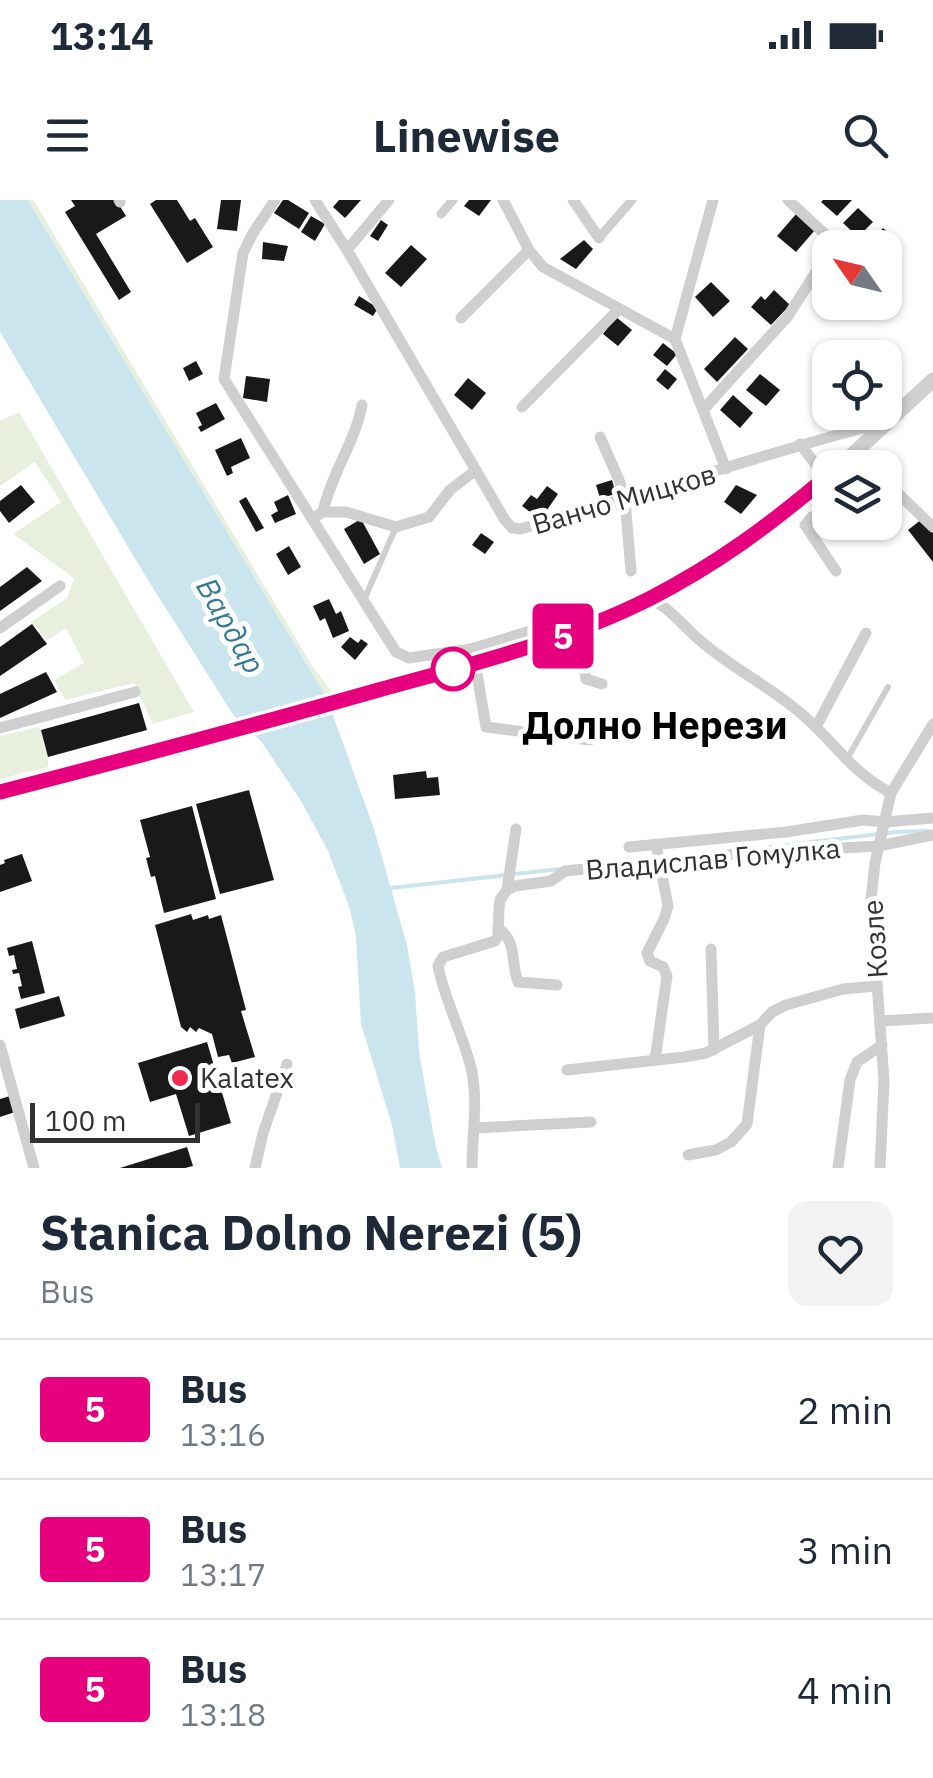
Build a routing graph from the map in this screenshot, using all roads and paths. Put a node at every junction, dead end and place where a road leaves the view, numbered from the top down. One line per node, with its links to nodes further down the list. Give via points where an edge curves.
1 (275, 200): 35 (street, via 243,253 224,379 282,474)
2 (315, 200): 13 (street, Ванчо Мицков)
3 (389, 200): 13 (street)
4 (452, 200): 10 (street)
5 (503, 200): 14 (street)
6 (573, 200): 12 (street)
7 (632, 200): 12 (street)
8 (713, 200): 18 (street)
9 (788, 200): 11 (street)
10 (442, 214)
11 (817, 230)
12 (599, 238)
13 (347, 250): 31 (street, Ванчо Мицков)
14 (528, 250): 16 (street, via 543,267); 17 (street)
15 (812, 280): 23 (street)
16 (619, 309): 18 (street); 21 (street)
17 (461, 318)
18 (676, 339): 23 (street)
19 (933, 380): 22 (street)
20 (362, 405): 35 (street)
21 (522, 408)
22 (902, 409)
23 (703, 410): 30 (street)
24 (854, 430): 27 (street, Ванчо Мицков)
25 (879, 430): 28 (street)
26 (600, 437): 34 (street)
27 (800, 444): 29 (street); 30 (street, Ванчо Мицков)
28 (858, 450)
29 (812, 455)
30 (726, 469): 34 (street, Ванчо Мицков)
31 (476, 470): 34 (street, Ванчо Мицков, via 516,529); 36 (street, via 429,518)
32 (812, 489): 42 (street, via 731,553)
33 (902, 497): 37 (street)
34 (625, 500): 39 (street)
35 (318, 515): 36 (street, via 346,512); 43 (street)
36 (396, 527): 43 (lane)
37 (933, 527)
38 (815, 540): 40 (street)
39 (632, 571)
40 (836, 571)
41 (60, 586): 44 (street)
42 (650, 598): 46 (street); 53 (street)
43 (363, 601): 45 (street, via 396,652 409,658)
44 (0, 628)
45 (537, 629)
46 (578, 630): 48 (street); 49 (street, via 586,679)
47 (866, 634): 53 (street)
48 (475, 662): 55 (street, via 486,726); 57 (street)
49 (602, 684)
50 (888, 687): 56 (lane)
51 (136, 692): 54 (street)
52 (933, 724): 58 (street, Козле)
53 (816, 726): 56 (street)
54 (0, 728)
55 (590, 740)
56 (846, 761): 58 (street)
57 (0, 792)
58 (891, 792): 60 (street, Козле)
59 (933, 818): 60 (street)
60 (885, 822): 62 (street); 65 (street, Козле)
61 (516, 829): 69 (street)
62 (786, 832): 64 (street); 67 (street)
63 (933, 835): 65 (street, Владислав Гомулка)
64 (656, 844): 66 (street); 68 (street)
65 (879, 846): 67 (street, Владислав Гомулка); 73 (street, Козле, via 870,900)
66 (629, 847)
67 (788, 850): 68 (street, Владислав Гомулка)
68 (658, 862): 69 (street, Владислав Гомулка, via 565,871 552,881 514,886); 80 (street, via 668,906 647,952 667,976)
69 (508, 879): 70 (street)
70 (498, 928): 72 (street, via 513,944 516,980); 85 (street, via 490,944 444,957 438,966 466,1048)
71 (711, 949): 79 (street)
72 (557, 985)
73 (877, 986): 75 (street, Козле); 76 (street, via 786,1005)
74 (933, 1018): 75 (street)
75 (880, 1021): 78 (street, Козле)
76 (760, 1025): 79 (street); 86 (street, via 747,1124 732,1142)
77 (0, 1045): 83 (street)
78 (882, 1045): 90 (street, via 858,1062 850,1080); 91 (street, Козле)
79 (714, 1050): 80 (street)
80 (656, 1060): 82 (street)
81 (287, 1064): 88 (street)
82 (566, 1070)
83 (6, 1089): 87 (street)
84 (591, 1122): 85 (street)
85 (476, 1128): 89 (street)
86 (688, 1155)
87 (33, 1168)
88 (255, 1168)
89 (472, 1168)
90 (838, 1168)
91 (880, 1168)

